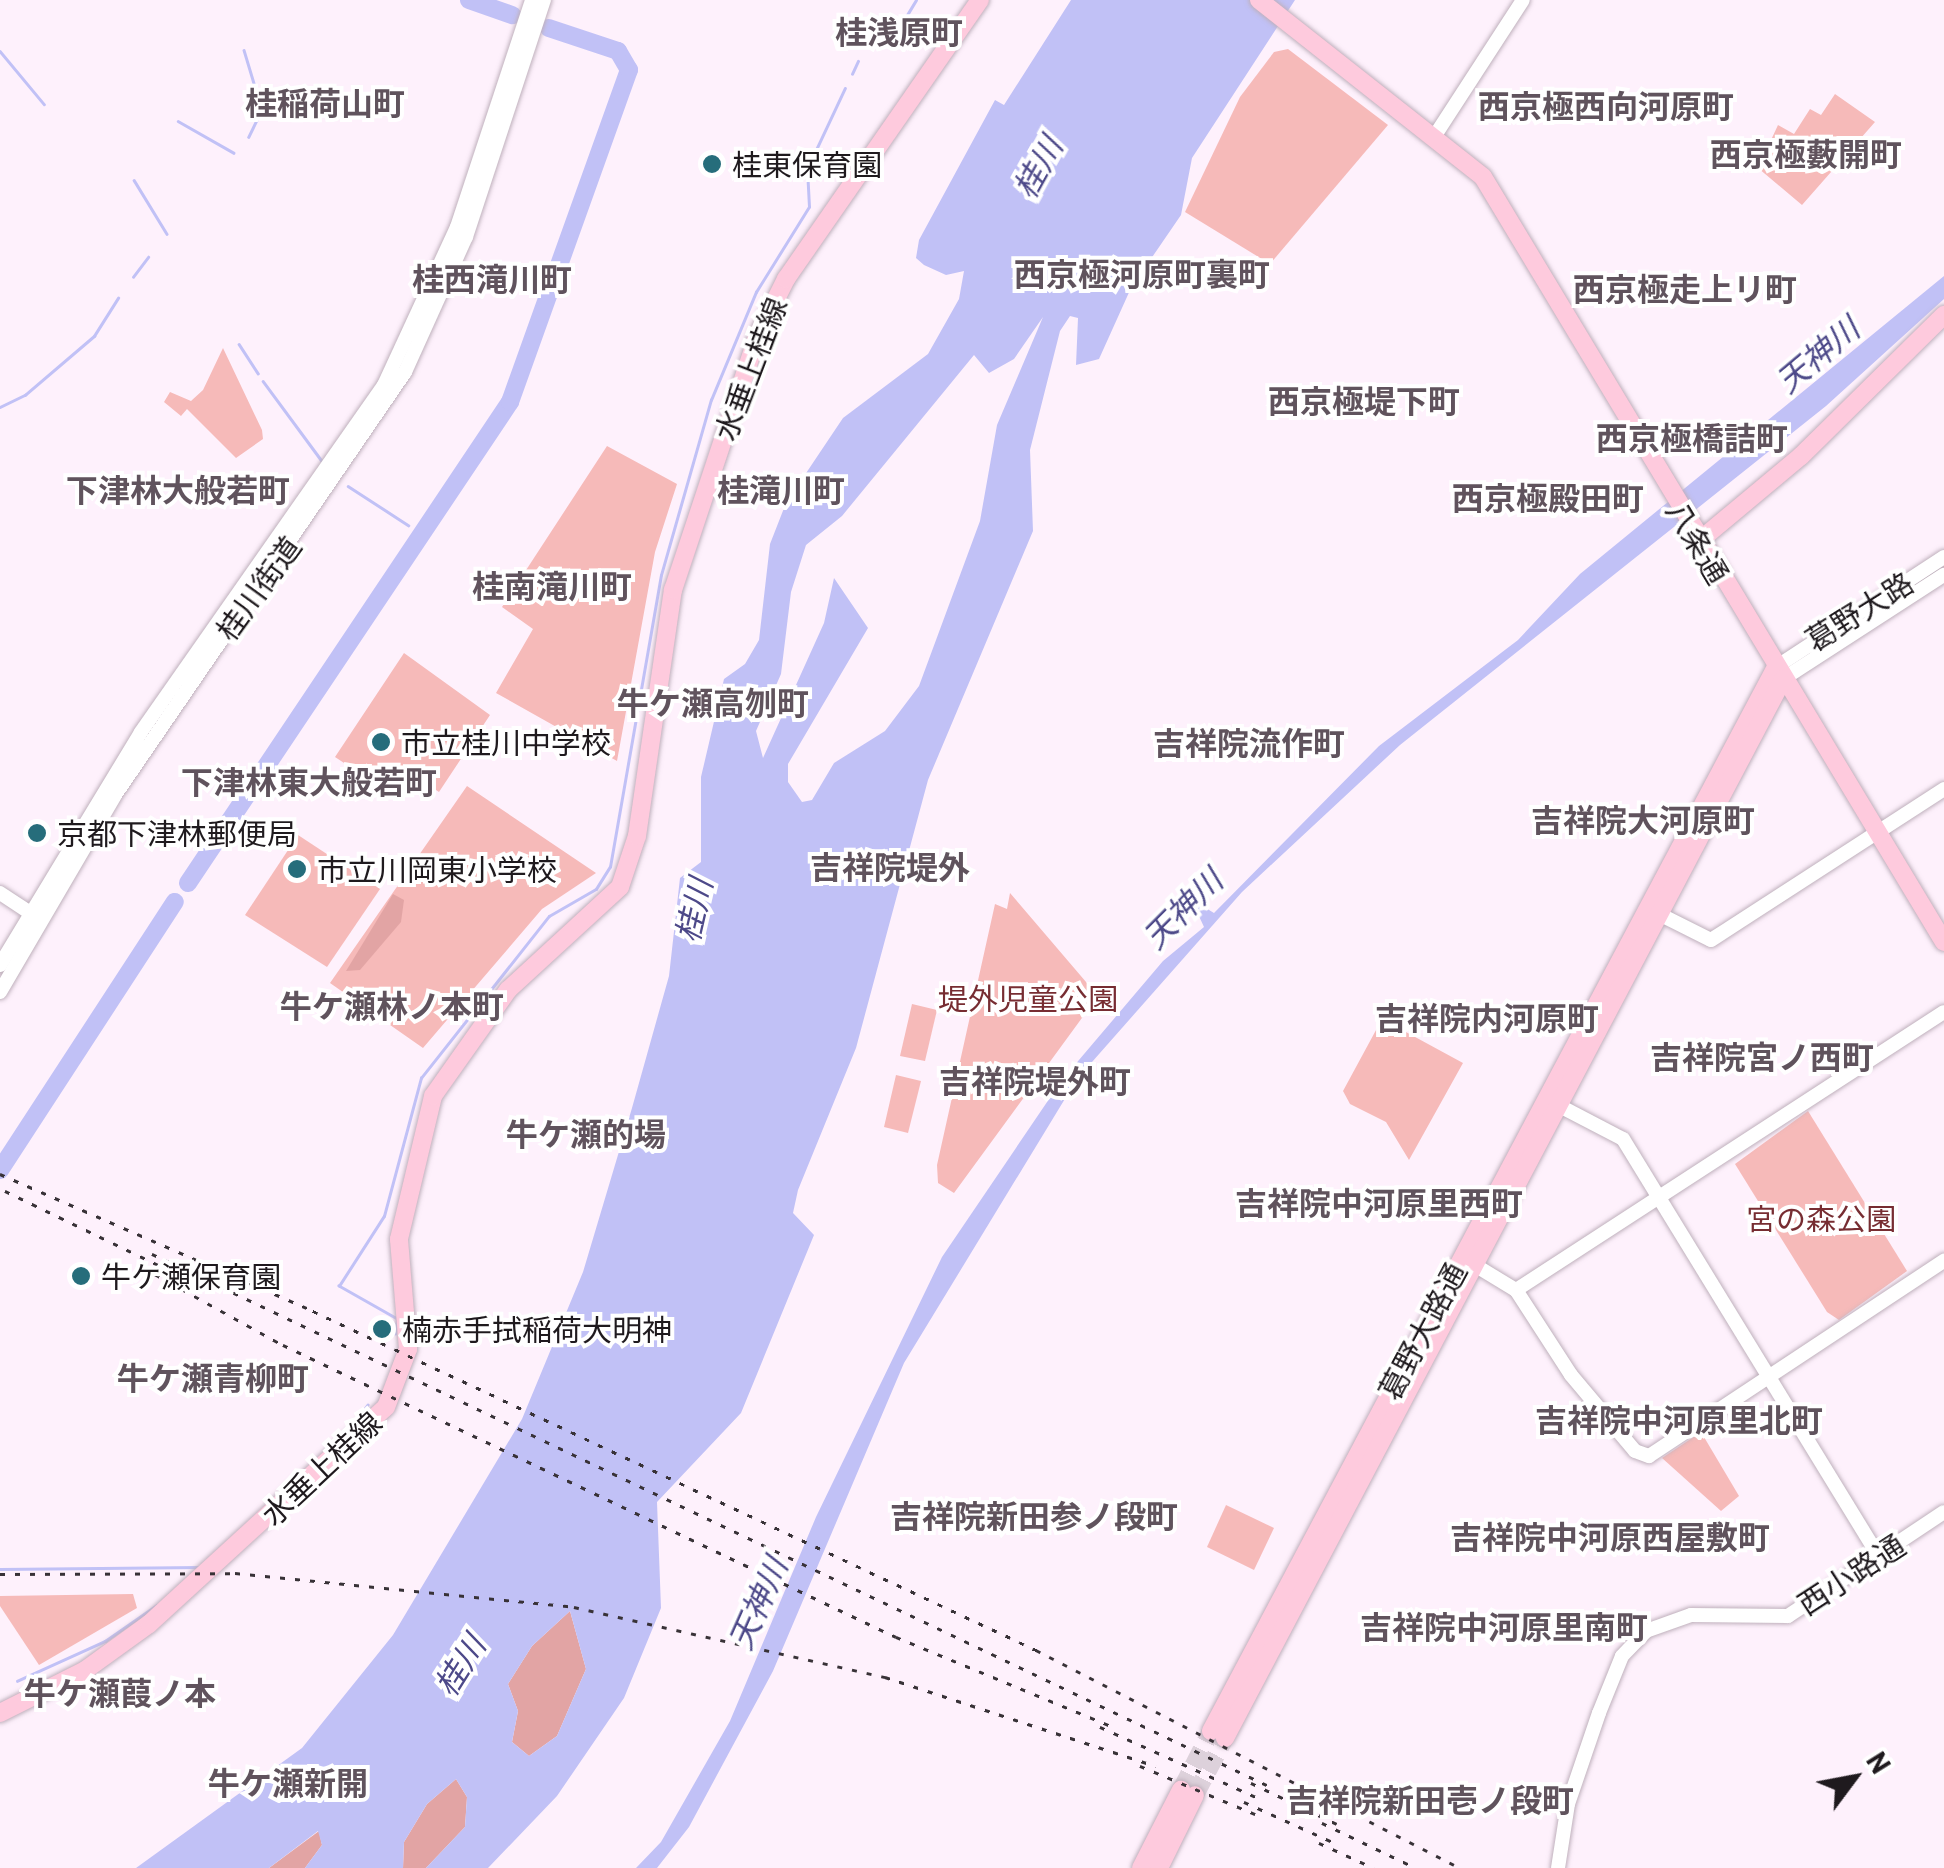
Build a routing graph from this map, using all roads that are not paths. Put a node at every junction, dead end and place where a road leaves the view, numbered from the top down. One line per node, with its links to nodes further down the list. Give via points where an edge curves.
1 (532, 0): 16 (street, 桂川街道, via 457,226 384,384 141,732)
2 (544, 0): 16 (street, 桂川街道, via 466,237 404,372)
3 (980, 0): 30 (main road, 水垂上桂線, via 786,279 756,338 673,590 637,836 620,887 508,990 433,1096 400,1239 408,1349 386,1407 149,1624 84,1671)
4 (1259, 0): 6 (main road, 八条通)
5 (1522, 0): 6 (street)
6 (1431, 134): 8 (main road, 八条通, via 1483,177)
7 (1944, 316): 8 (main road, via 1801,456)
8 (1695, 537): 11 (main road, 八条通)
9 (1944, 556): 11 (street, 葛野大路)
10 (1944, 575): 11 (street, 葛野大路)
11 (1779, 673): 13 (main road, 八条通); 15 (main road, 葛野大路通)
12 (1944, 789): 13 (street)
13 (1877, 832): 15 (street, via 1712,940); 17 (main road, 八条通)
14 (0, 893): 16 (street)
15 (1651, 910): 21 (main road, 葛野大路通)
16 (34, 916): 18 (street, 桂川街道); 19 (street, 桂川街道)
17 (1944, 942)
18 (0, 965)
19 (0, 992)
20 (1944, 1012): 23 (street)
21 (1552, 1102): 22 (main road, 葛野大路通); 23 (street, via 1622,1139)
22 (1509, 1181): 25 (main road, 葛野大路通); 25 (main road, 葛野大路通, via 1218,1735)
23 (1658, 1197): 26 (street); 27 (street)
24 (1944, 1261): 27 (street)
25 (1472, 1264): 26 (street)
26 (1516, 1290): 27 (street, via 1635,1451 1649,1456)
27 (1769, 1376): 29 (street)
28 (1944, 1512): 29 (street, 西小路通)
29 (1879, 1556): 33 (street, 西小路通, via 1788,1616 1669,1619 1622,1656 1568,1804)
30 (0, 1713)
31 (1141, 1868): 32 (main road, via 1188,1793)
32 (1159, 1868)
33 (1558, 1868)

